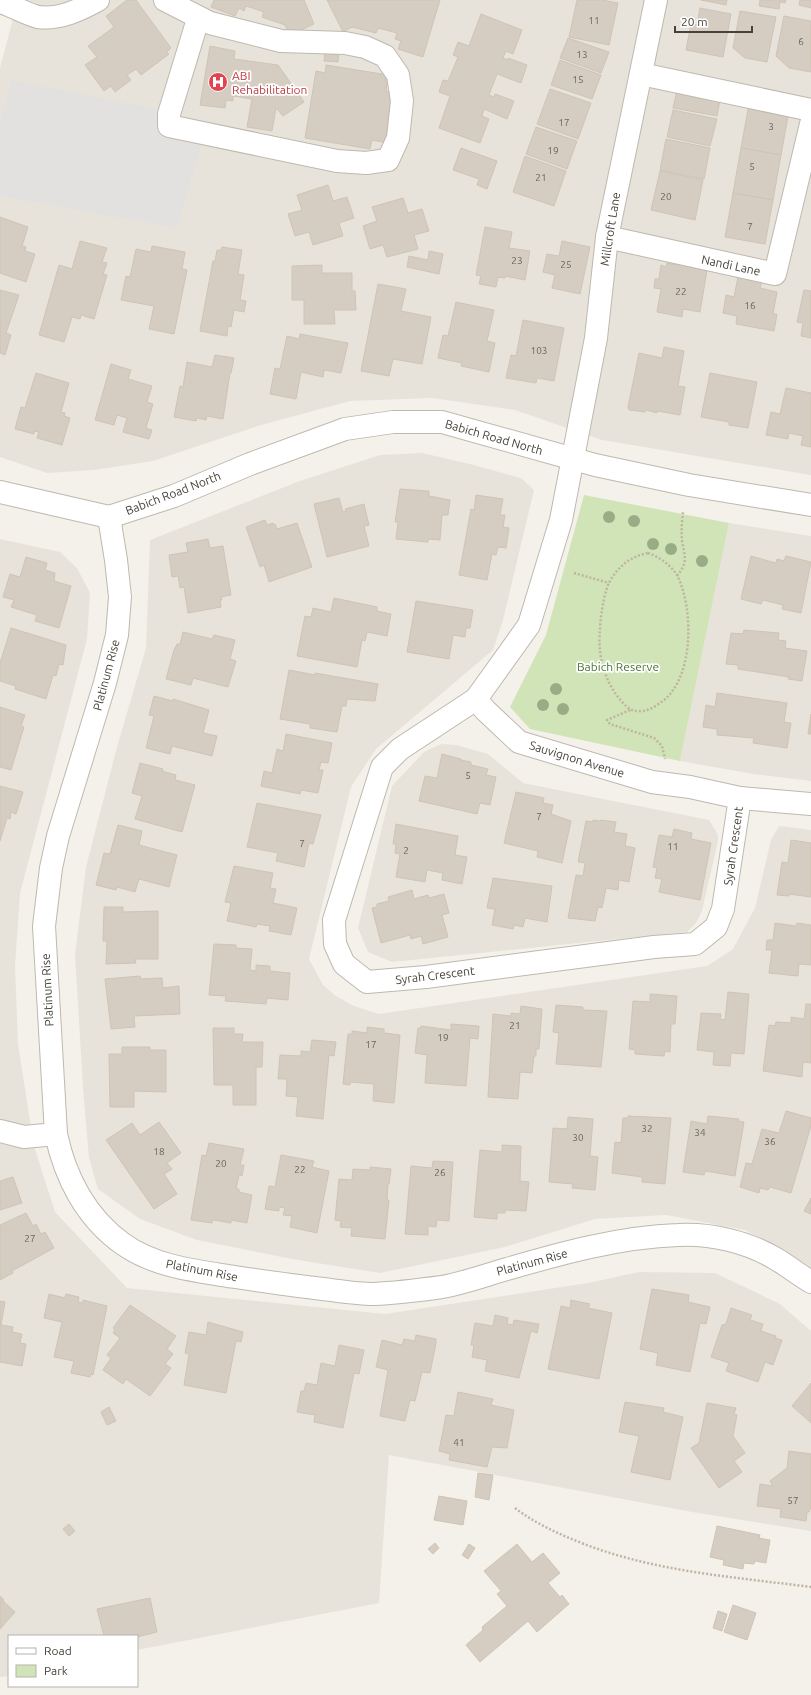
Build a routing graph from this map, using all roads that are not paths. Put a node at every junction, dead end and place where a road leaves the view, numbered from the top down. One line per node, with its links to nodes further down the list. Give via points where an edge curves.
1 (98, 0): 4 (street, via 82,9 56,17 38,17)
2 (165, 0): 5 (street)
3 (656, 0): 6 (street, Millcroft Lane)
4 (0, 2)
5 (198, 18): 5 (street, via 281,41 366,46 385,56 398,75 402,101 398,138 388,160 366,164 337,161 169,126 169,114)
6 (641, 74): 7 (street); 9 (street, Millcroft Lane)
7 (811, 110)
8 (811, 124): 9 (street, Nandi Lane, via 775,274)
9 (607, 237): 10 (street, Millcroft Lane, via 596,338)
10 (573, 460): 12 (street, Babich Road North, via 689,485); 13 (street, Babich Road North, via 442,422 393,422 345,428 174,496); 14 (street, via 559,527 529,625)
11 (0, 492): 13 (street, Babich Road North)
12 (811, 505)
13 (109, 517): 18 (street, Platinum Rise, via 120,597 117,635 106,683 58,836 44,926)
14 (476, 698): 15 (street, Sauvignon Avenue, via 519,742 652,782); 15 (street, Syrah Crescent, via 400,749 382,767 334,920 335,944 344,964 367,982 695,944 716,927 724,909)
15 (740, 798): 16 (street, Sauvignon Avenue)
16 (811, 804)
17 (0, 1131): 18 (street, via 24,1137)
18 (56, 1134): 19 (street, Platinum Rise, via 68,1177 78,1195 104,1228 123,1244 143,1255 168,1265 198,1271 373,1294 443,1286 559,1254 635,1239 678,1234 732,1241 774,1258)
19 (811, 1282)

